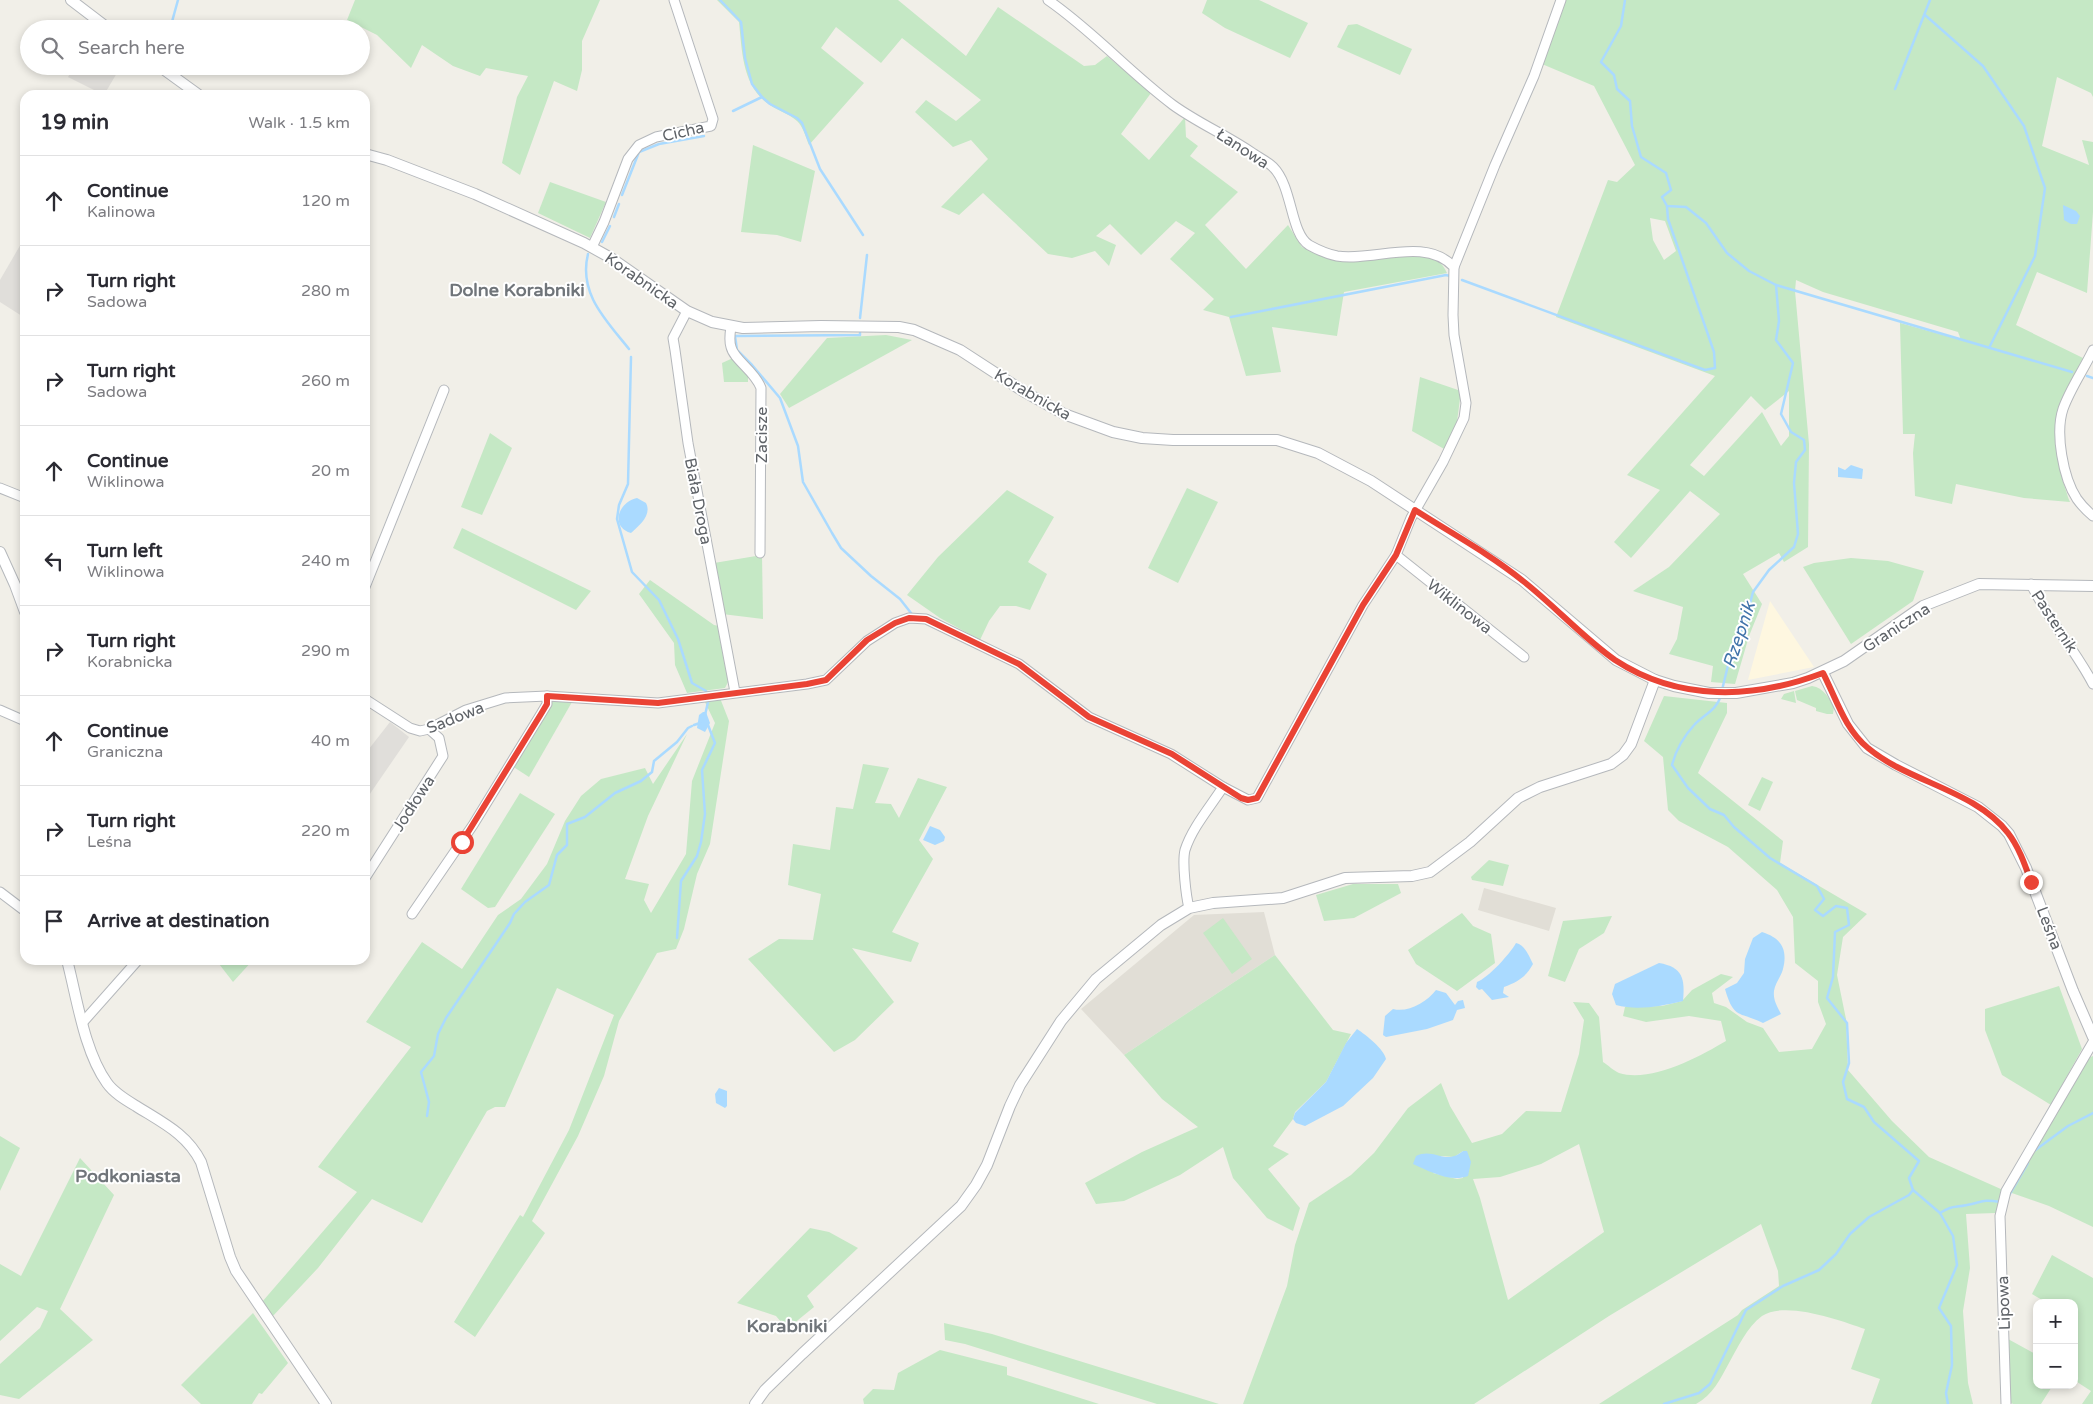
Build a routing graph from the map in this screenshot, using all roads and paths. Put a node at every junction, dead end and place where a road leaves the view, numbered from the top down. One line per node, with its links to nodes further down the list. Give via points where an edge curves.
1 (71, 0): 5 (street)
2 (674, 0): 9 (street, Cicha, via 713,119 711,126 656,137 639,145 628,159)
3 (1048, 0): 10 (street, Łanowa, via 1074,18 1143,82 1175,106 1273,167 1287,188 1298,233 1306,243 1321,252 1338,256 1421,252 1441,256)
4 (1561, 0): 10 (street, via 1534,76)
5 (97, 20)
6 (171, 75): 7 (street)
7 (192, 90)
8 (370, 155): 9 (street, Korabnicka, via 475,194)
9 (592, 247): 11 (street, Korabnicka)
10 (1454, 267): 17 (street, via 1454,335 1465,410 1454,441)
11 (687, 311): 12 (street, Korabnicka); 31 (street, Biała Droga, via 673,338 688,444)
12 (730, 327): 17 (street, Korabnicka, via 838,326 914,330 960,350 1044,404 1086,423 1142,438 1263,439 1292,443 1366,478); 20 (street, Zacisze, via 733,353 752,371 761,388)
13 (2093, 350): 18 (street, via 2064,407 2060,443 2077,498)
14 (444, 390): 22 (street)
15 (0, 488): 16 (street)
16 (20, 496)
17 (1415, 510): 21 (street); 28 (street, Korabnicka, via 1522,580 1616,660)
18 (2093, 516)
19 (0, 552): 25 (street)
20 (760, 553)
21 (1396, 555): 26 (street, Wiklinowa); 37 (street, via 1363,605 1257,798 1248,800)
22 (370, 575)
23 (2031, 584): 24 (street, Graniczna); 27 (street, Graniczna, via 1979,584 1923,606); 29 (street, Pasternik, via 2041,606)
24 (2093, 586)
25 (20, 598)
26 (1524, 656)
27 (1823, 673): 30 (street, Graniczna); 46 (street, Leśna, via 1848,724 1867,748 1978,807 2009,834 2026,868)
28 (1656, 680): 30 (street, Korabnicka, via 1709,693); 41 (street, via 1631,744 1623,755 1611,764 1540,787 1518,798 1470,842 1430,872 1412,876 1345,878 1283,898)
29 (2093, 684)
30 (1764, 689)
31 (735, 692): 32 (street, Sadowa, via 658,703); 37 (street, Sadowa, via 826,680 867,640 909,618 926,619 1019,664 1089,717 1172,754)
32 (547, 696): 36 (street, Sadowa, via 504,698 466,710); 42 (street, via 545,707 473,825)
33 (370, 703): 36 (street, Sadowa, via 410,728 420,731)
34 (0, 710): 35 (street)
35 (20, 720)
36 (429, 728): 38 (street, Jodłowa, via 439,738 443,756)
37 (1223, 787): 41 (street, via 1185,852)
38 (370, 870)
39 (0, 892): 40 (street)
40 (20, 907)
41 (1189, 908): 49 (street, via 1160,925 1077,999 1020,1086 988,1165 961,1206 802,1354)
42 (412, 914)
43 (68, 965): 45 (street)
44 (134, 965): 45 (street)
45 (83, 1022): 48 (street, via 107,1084 121,1097 168,1125 195,1150 236,1271)
46 (2093, 1038)
47 (2093, 1042): 50 (street, Lipowa, via 2006,1191 2000,1216)
48 (326, 1404)
49 (755, 1404)
50 (2006, 1404)

